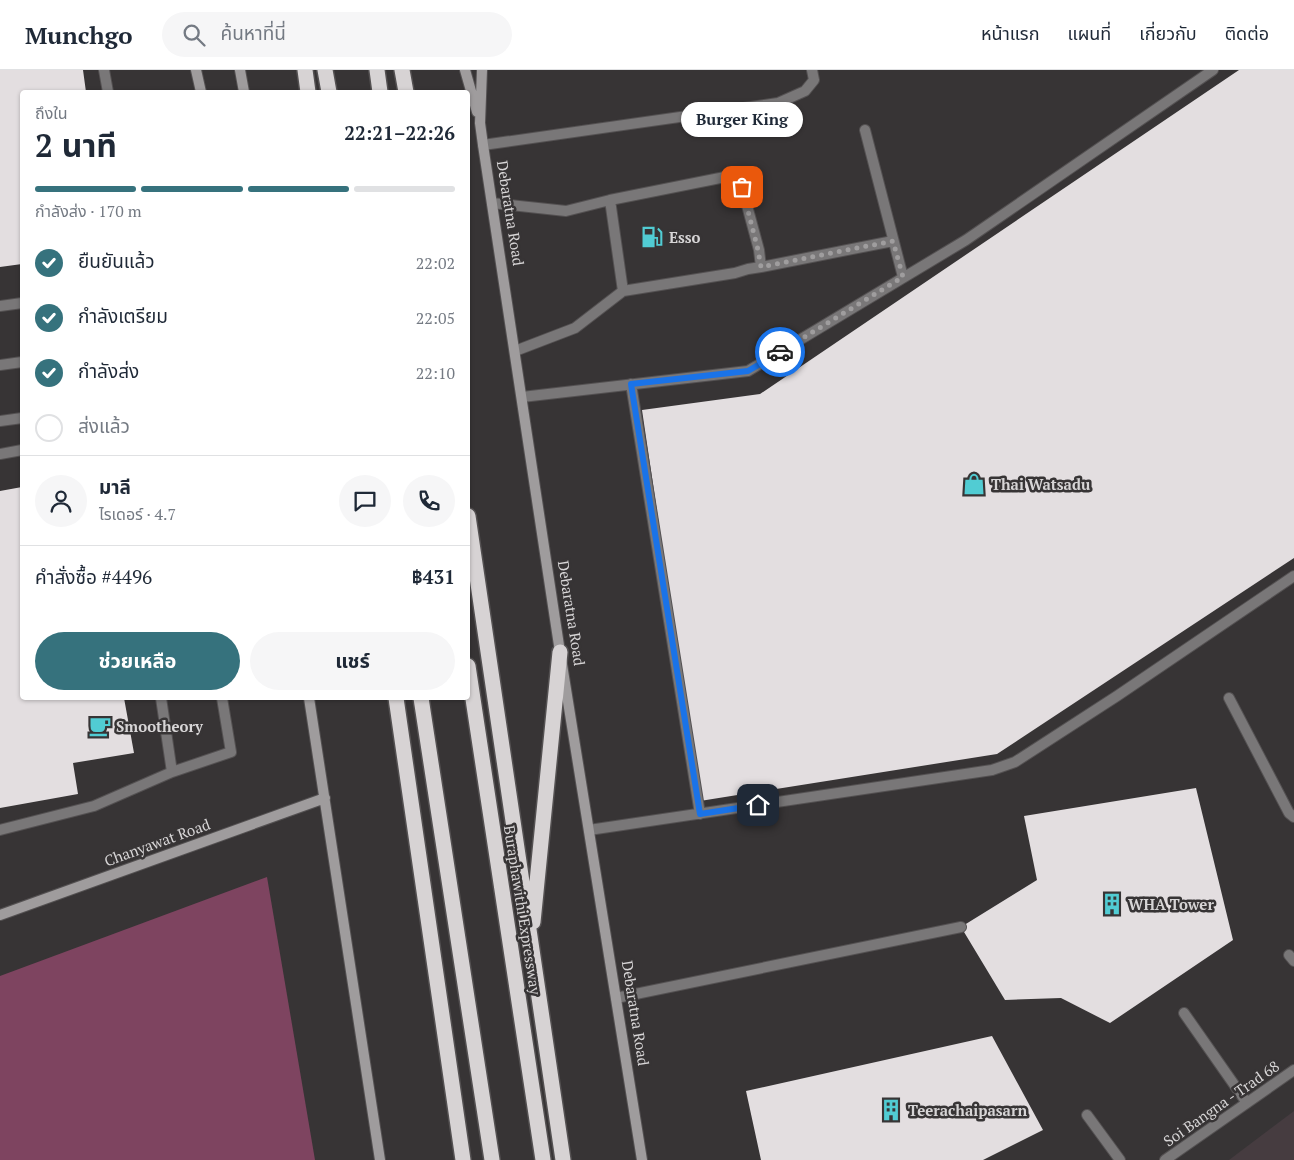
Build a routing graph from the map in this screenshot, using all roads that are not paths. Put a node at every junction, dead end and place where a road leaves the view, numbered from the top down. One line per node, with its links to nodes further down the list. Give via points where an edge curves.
1 (104, 70): 12 (street)
2 (196, 70): 13 (main road)
3 (240, 70): 14 (main road)
4 (305, 70): 15 (highway)
5 (325, 70): 16 (highway)
6 (377, 70): 17 (highway)
7 (402, 70): 18 (highway)
8 (466, 70): 19 (main road)
9 (482, 70): 19 (main road, Debaratna Road)
10 (812, 70): 21 (street, via 814,80 805,91 778,103)
11 (1213, 70): 26 (street, via 966,240)
12 (108, 90)
13 (201, 90)
14 (244, 90)
15 (308, 90)
16 (328, 90)
17 (380, 90)
18 (406, 90)
19 (480, 124): 21 (main road, Debaratna Road)
20 (865, 130): 24 (street)
21 (483, 145): 23 (main road, Debaratna Road)
22 (610, 200): 23 (street, via 566,211); 25 (street, via 725,177 735,181 742,187); 27 (street)
23 (492, 203): 30 (main road, Debaratna Road)
24 (893, 241): 25 (street); 26 (street)
25 (761, 267): 27 (street)
26 (903, 277): 33 (street, via 748,371)
27 (623, 291): 30 (street, via 575,328)
28 (20, 303): 29 (street)
29 (0, 306)
30 (515, 351): 34 (main road, Debaratna Road)
31 (20, 362): 32 (street)
32 (0, 365)
33 (631, 384): 34 (street); 51 (street)
34 (522, 397): 41 (main road, Debaratna Road)
35 (20, 418): 36 (street)
36 (0, 421)
37 (20, 450): 38 (street)
38 (0, 454)
39 (470, 530): 57 (highway)
40 (1294, 576): 51 (street, via 1015,762 992,770)
41 (560, 652): 54 (main road, Debaratna Road); 57 (highway)
42 (470, 679): 66 (highway, Buraphawithi Expressway)
43 (1230, 698): 52 (street)
44 (161, 700): 49 (street)
45 (222, 700): 49 (street, via 231,752)
46 (309, 700): 50 (main road)
47 (396, 700): 64 (highway)
48 (421, 700): 65 (highway)
49 (172, 772): 53 (street, via 94,806)
50 (325, 798): 55 (main road, Chanyawat Road); 63 (main road)
51 (700, 814): 54 (street)
52 (1294, 818)
53 (0, 830)
54 (589, 830): 58 (main road, Debaratna Road)
55 (0, 915)
56 (961, 927): 58 (street)
57 (530, 946): 67 (highway)
58 (616, 998): 68 (main road, Debaratna Road)
59 (1184, 1013): 61 (street)
60 (1294, 1070): 61 (street, Soi Bangna - Trad 68)
61 (1247, 1103): 70 (street, Soi Bangna - Trad 68)
62 (1087, 1115): 69 (street)
63 (380, 1160)
64 (463, 1160)
65 (492, 1160)
66 (543, 1160)
67 (563, 1160)
68 (642, 1160)
69 (1120, 1160)
70 (1165, 1160)

